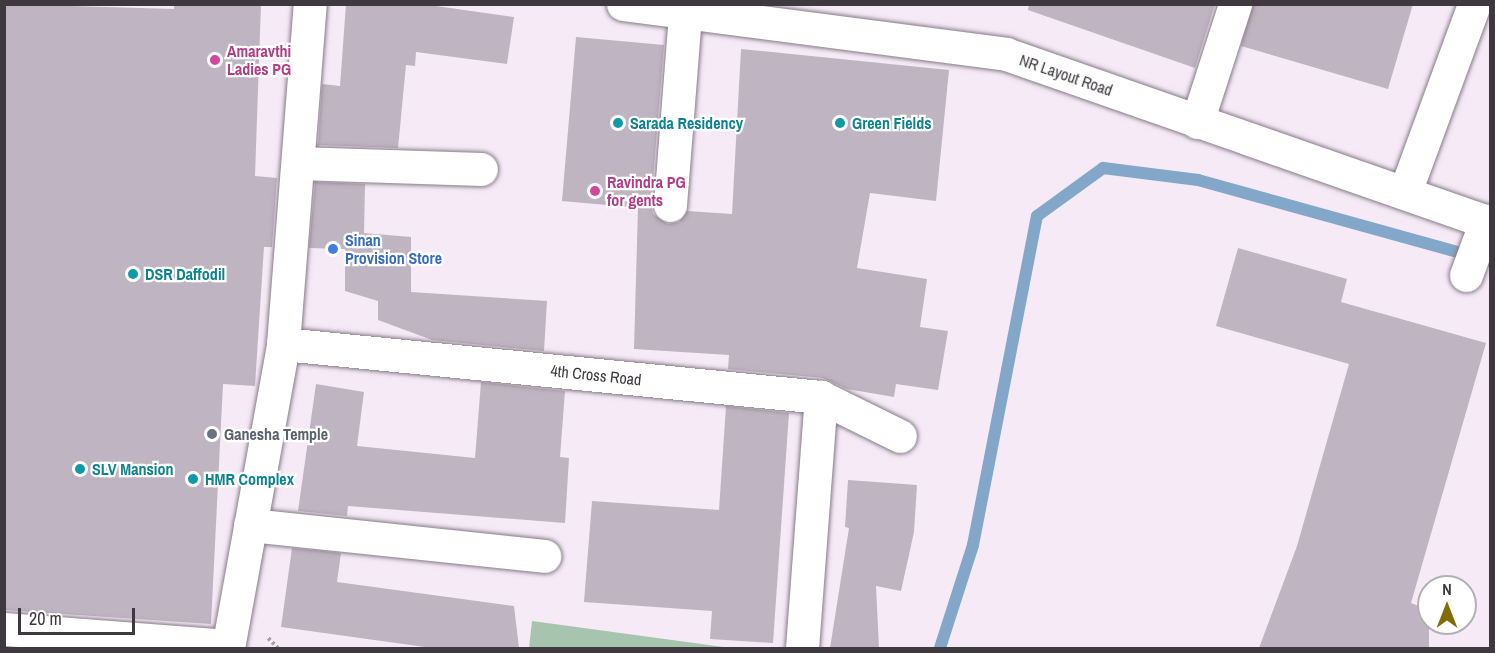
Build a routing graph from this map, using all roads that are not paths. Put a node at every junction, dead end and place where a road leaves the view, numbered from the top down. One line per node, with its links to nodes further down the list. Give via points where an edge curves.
1 (310, 4): 7 (street)
2 (623, 4): 5 (street, NR Layout Road)
3 (1234, 4): 6 (street)
4 (1474, 4): 9 (street)
5 (685, 14): 6 (street, NR Layout Road, via 1006,54); 10 (street)
6 (1197, 122): 9 (street, NR Layout Road)
7 (298, 162): 8 (street); 13 (street)
8 (481, 169)
9 (1405, 192): 11 (street, NR Layout Road)
10 (670, 205)
11 (1486, 228): 12 (street)
12 (1466, 275)
13 (283, 344): 14 (street, 4th Cross Road); 16 (street)
14 (821, 397): 15 (street, 4th Cross Road); 20 (street)
15 (900, 436)
16 (250, 525): 17 (street); 19 (street)
17 (544, 556)
18 (4, 629): 19 (street)
19 (228, 647)
20 (802, 648)

